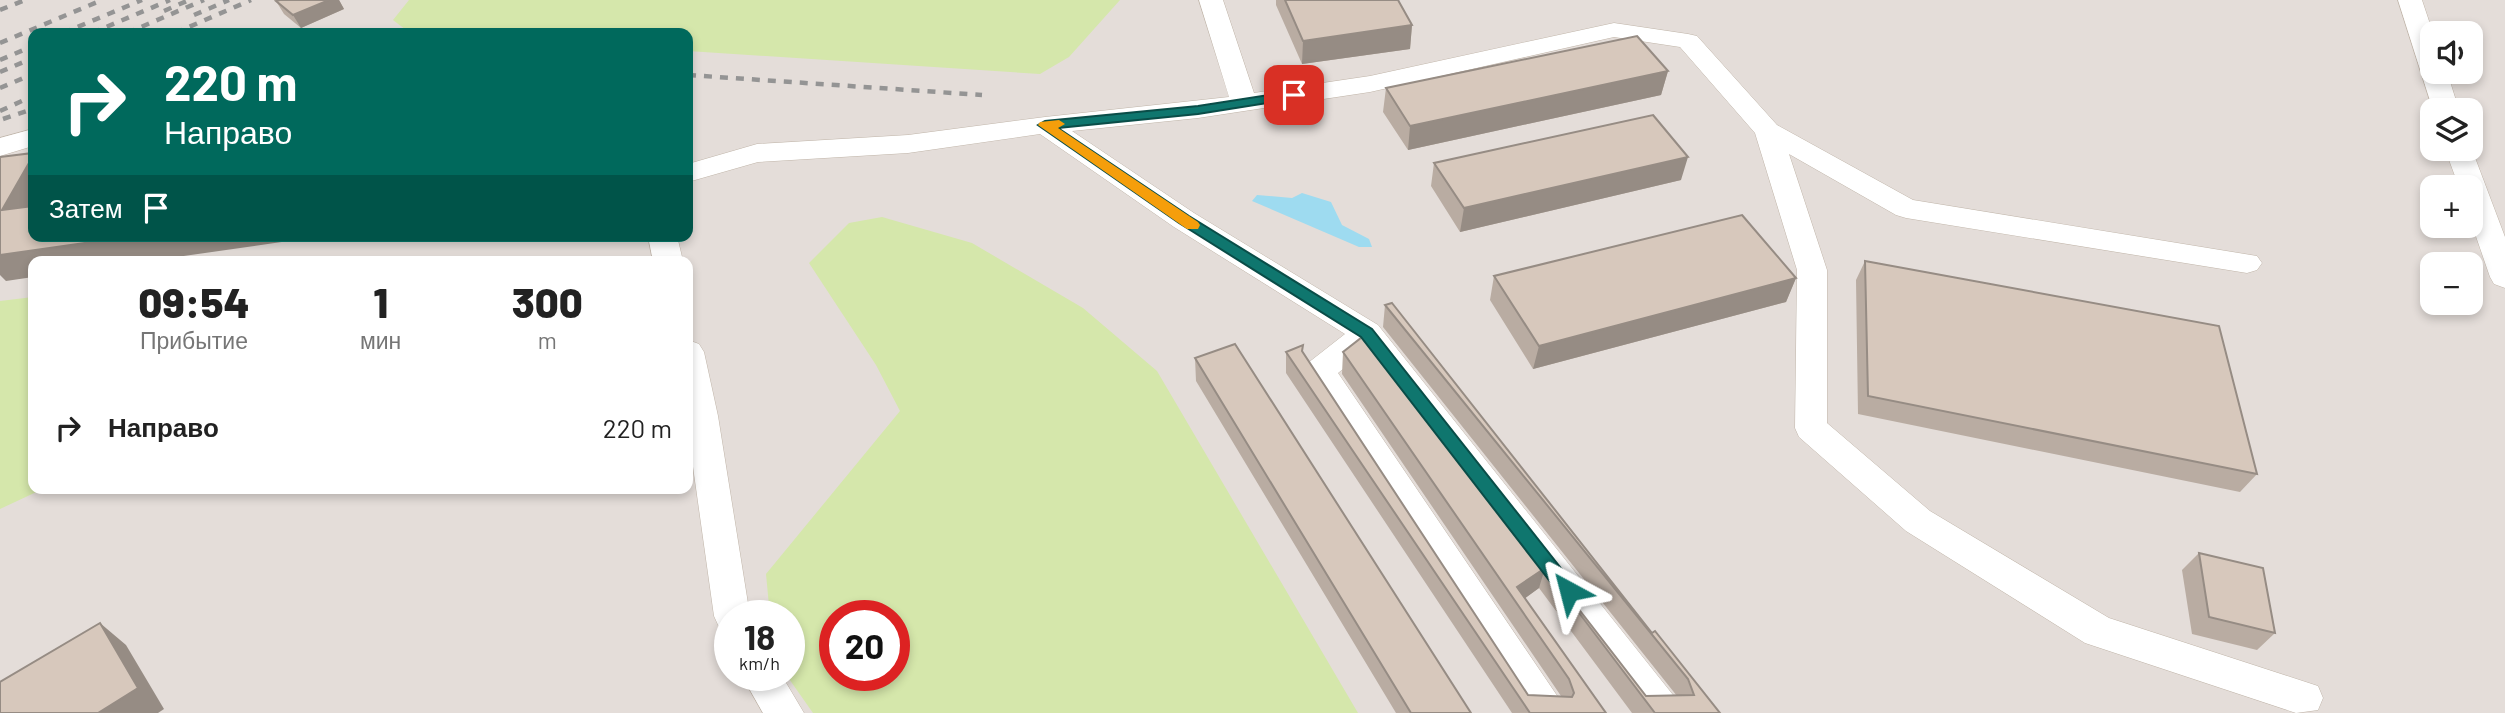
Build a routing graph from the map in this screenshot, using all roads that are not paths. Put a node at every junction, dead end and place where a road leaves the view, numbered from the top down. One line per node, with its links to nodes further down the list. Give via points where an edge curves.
1 (1210, 0): 4 (street)
2 (2410, 0): 3 (street)
3 (2420, 30)
4 (1244, 103): 5 (street); 6 (street, via 1370,84 1614,30 1688,41)
5 (1045, 125): 10 (street, via 908,144 757,153); 13 (street, via 1184,220)
6 (1768, 131): 11 (street, via 1906,208); 17 (street, via 1812,270 1811,428 1918,521 2098,631)
7 (28, 139): 8 (street)
8 (0, 147)
9 (2463, 161): 12 (street)
10 (693, 172)
11 (2246, 263)
12 (2504, 270)
13 (1367, 333): 19 (street, via 1319,371); 20 (street)
14 (693, 375): 15 (street)
15 (730, 600)
16 (771, 691): 18 (street)
17 (2304, 698)
18 (785, 713)
19 (1546, 713)
20 (1664, 713)

